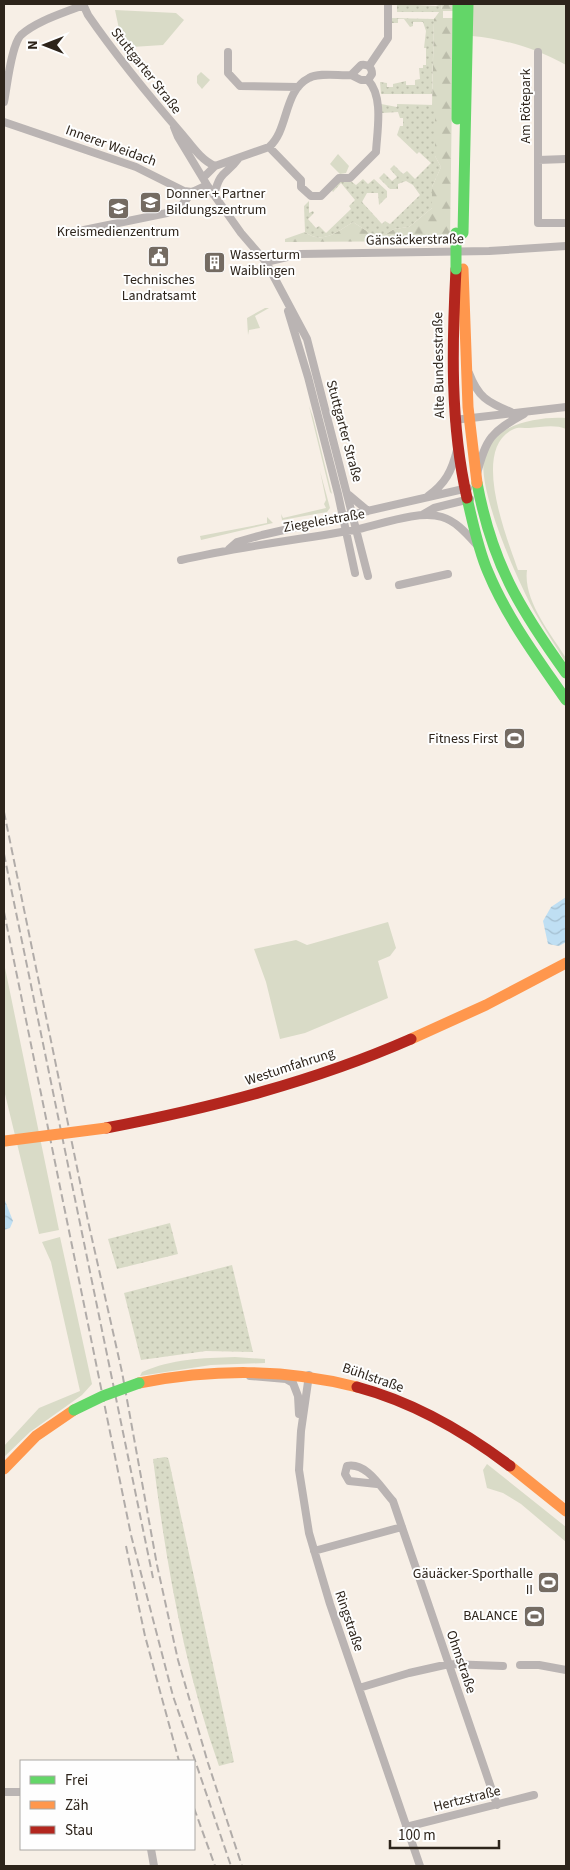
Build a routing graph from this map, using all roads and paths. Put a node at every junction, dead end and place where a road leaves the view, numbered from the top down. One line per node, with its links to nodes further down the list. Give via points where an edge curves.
1 (83, 4): 11 (street, Stuttgarter Straße, via 20,36); 13 (street, Stuttgarter Straße, via 131,75)
2 (388, 4): 7 (street, via 388,38)
3 (458, 4): 26 (main road)
4 (468, 4): 26 (main road)
5 (228, 52): 10 (street, via 228,73 240,86)
6 (538, 52): 17 (street, Am Rötepark)
7 (369, 66): 8 (street, via 361,65); 9 (street, via 372,74)
8 (351, 75): 9 (street); 10 (street, via 310,77)
9 (368, 80): 14 (street, via 375,88 377,105 376,152 350,178 339,178 320,196 311,196 302,187 301,180)
10 (298, 87): 14 (street, via 280,134)
11 (4, 102)
12 (4, 122): 22 (street, Innerer Weidach, via 136,167)
13 (174, 127): 18 (street, Stuttgarter Straße, via 208,164); 20 (street, Stuttgarter Straße)
14 (269, 147): 15 (street)
15 (238, 158): 18 (street); 19 (street)
16 (566, 159): 17 (street, Am Rötepark)
17 (538, 160): 24 (street, Am Rötepark, via 538,223)
18 (215, 166): 20 (street)
19 (221, 174): 20 (street); 23 (street)
20 (203, 178): 21 (street, Stuttgarter Straße)
21 (208, 185): 22 (street); 23 (street, Stuttgarter Straße)
22 (192, 192): 25 (street, via 182,205 167,213)
23 (214, 195): 28 (street, Stuttgarter Straße)
24 (566, 223)
25 (84, 230)
26 (460, 233): 29 (main road)
27 (566, 246): 28 (street, Gänsäckerstraße, via 489,251 300,254)
28 (266, 262): 30 (street, Stuttgarter Straße)
29 (460, 269): 31 (main road, Alte Bundesstraße); 36 (main road, Alte Bundesstraße, via 451,335)
30 (284, 297): 39 (street, Stuttgarter Straße); 40 (street, Stuttgarter Straße, via 307,339)
31 (466, 364): 34 (street, via 475,389 486,400); 35 (main road, Alte Bundesstraße)
32 (566, 407): 33 (street)
33 (525, 412): 34 (street); 38 (street, via 493,433 483,450)
34 (513, 413): 35 (street)
35 (469, 418): 36 (street); 38 (main road, Alte Bundesstraße)
36 (454, 420): 37 (main road, Alte Bundesstraße)
37 (457, 448): 41 (main road, Alte Bundesstraße); 43 (street, Ziegeleistraße, via 452,470 439,488)
38 (477, 480): 41 (street, Ziegeleistraße); 42 (main road, Alte Bundesstraße)
39 (338, 494): 47 (street, Stuttgarter Straße); 48 (street, Stuttgarter Straße, via 337,511)
40 (348, 494): 44 (street, Ziegeleistraße); 45 (street, Stuttgarter Straße)
41 (466, 494): 42 (street, Ziegeleistraße); 43 (street, Ziegeleistraße); 46 (street, Ziegeleistraße); 51 (main road, Alte Bundesstraße)
42 (479, 497): 58 (main road, Alte Bundesstraße, via 491,544 513,591)
43 (423, 498): 44 (street, Ziegeleistraße)
44 (368, 511): 45 (street, Ziegeleistraße)
45 (353, 515): 47 (street, Ziegeleistraße); 49 (street, Stuttgarter Straße)
46 (422, 515): 49 (street, Ziegeleistraße); 51 (street, Ziegeleistraße, via 442,516 460,527)
47 (343, 517): 48 (street, Ziegeleistraße); 50 (street, Stuttgarter Straße)
48 (329, 520): 52 (street, Ziegeleistraße, via 237,542)
49 (357, 529): 50 (street, Ziegeleistraße); 56 (street, Stuttgarter Straße)
50 (346, 530): 52 (street, Ziegeleistraße); 54 (street, Stuttgarter Straße)
51 (480, 547): 59 (main road, Alte Bundesstraße, via 501,601)
52 (229, 549): 53 (street, Ziegeleistraße)
53 (181, 560)
54 (355, 574)
55 (448, 574): 57 (street)
56 (368, 576)
57 (399, 585)
58 (566, 673)
59 (566, 700)
60 (566, 963): 61 (main road, Westumfahrung, bridge, via 436,1028 336,1068 237,1100 106,1128)
61 (4, 1141)
62 (236, 1370): 63 (main road, Bühlstraße); 64 (street, via 244,1375 293,1383 298,1396); 65 (main road, Bühlstraße, bridge, via 188,1372 138,1382 102,1396 60,1418)
63 (309, 1375): 64 (street, Ringstraße); 67 (main road, Bühlstraße, via 362,1388 438,1419 492,1453)
64 (301, 1431): 69 (street, Ringstraße, via 299,1470)
65 (4, 1469)
66 (377, 1484): 68 (street, Ohmstraße, via 393,1501)
67 (566, 1510)
68 (402, 1527): 69 (street); 70 (street, Ohmstraße)
69 (314, 1551): 74 (street, Ringstraße)
70 (449, 1664): 72 (street); 74 (street); 78 (street, Ohmstraße)
71 (520, 1665): 73 (street)
72 (503, 1666)
73 (566, 1670)
74 (359, 1688): 79 (street, Ringstraße)
75 (4, 1792): 76 (street)
76 (20, 1792)
77 (534, 1795): 78 (street, Hertzstraße)
78 (497, 1805): 79 (street, Hertzstraße)
79 (406, 1827): 82 (street, Ringstraße)
80 (151, 1850): 81 (street)
81 (154, 1866)
82 (420, 1866)

